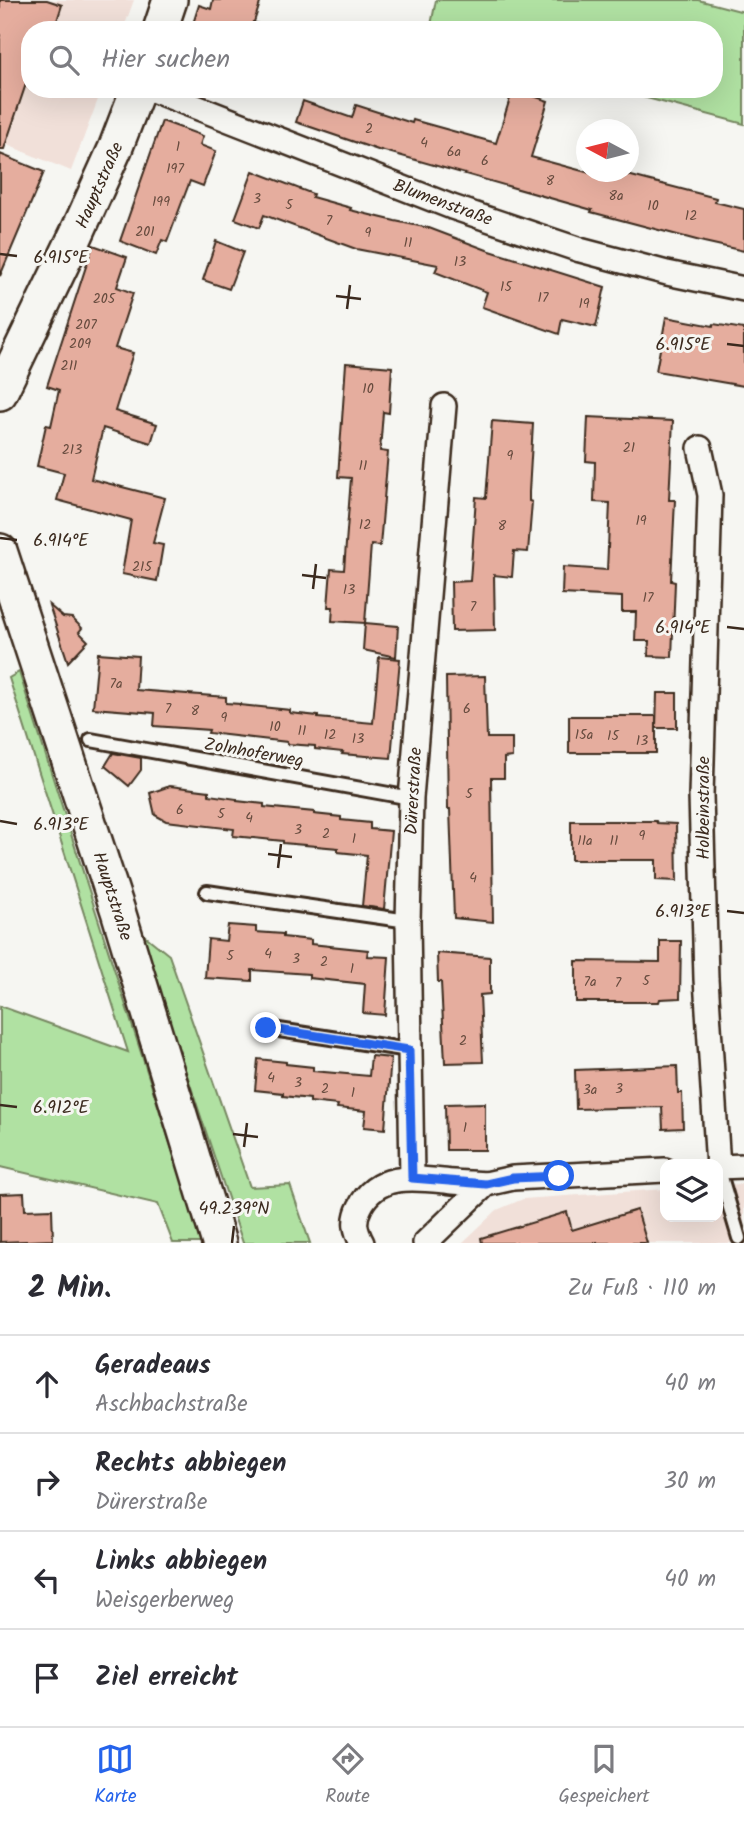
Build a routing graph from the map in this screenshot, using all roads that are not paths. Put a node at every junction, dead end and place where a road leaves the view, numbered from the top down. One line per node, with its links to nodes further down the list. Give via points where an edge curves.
1 (170, 0): 2 (main road)
2 (163, 21)
3 (135, 98): 6 (main road, Hauptstraße, via 77,233)
4 (173, 98): 5 (street, Blumenstraße, via 439,202 580,250)
5 (744, 289)
6 (0, 393)
7 (444, 406): 11 (street, Dürerstraße)
8 (701, 448): 16 (street, Holbeinstraße, via 710,495 701,795)
9 (0, 551): 25 (main road, Hauptstraße, via 118,911)
10 (91, 740): 11 (lane, Zolnhoferweg)
11 (411, 798): 13 (street, Dürerstraße)
12 (207, 892): 13 (lane)
13 (408, 921): 15 (street, Dürerstraße)
14 (266, 1028): 15 (lane)
15 (409, 1050): 20 (street, Dürerstraße)
16 (717, 1159)
17 (744, 1166): 18 (street)
18 (723, 1167)
19 (660, 1170): 21 (street, via 513,1178)
20 (412, 1178): 21 (street); 26 (street, via 383,1183 365,1195 355,1230)
21 (486, 1184): 24 (street)
22 (723, 1184): 23 (lane)
23 (739, 1238)
24 (433, 1240)
25 (219, 1243)
26 (362, 1243)

